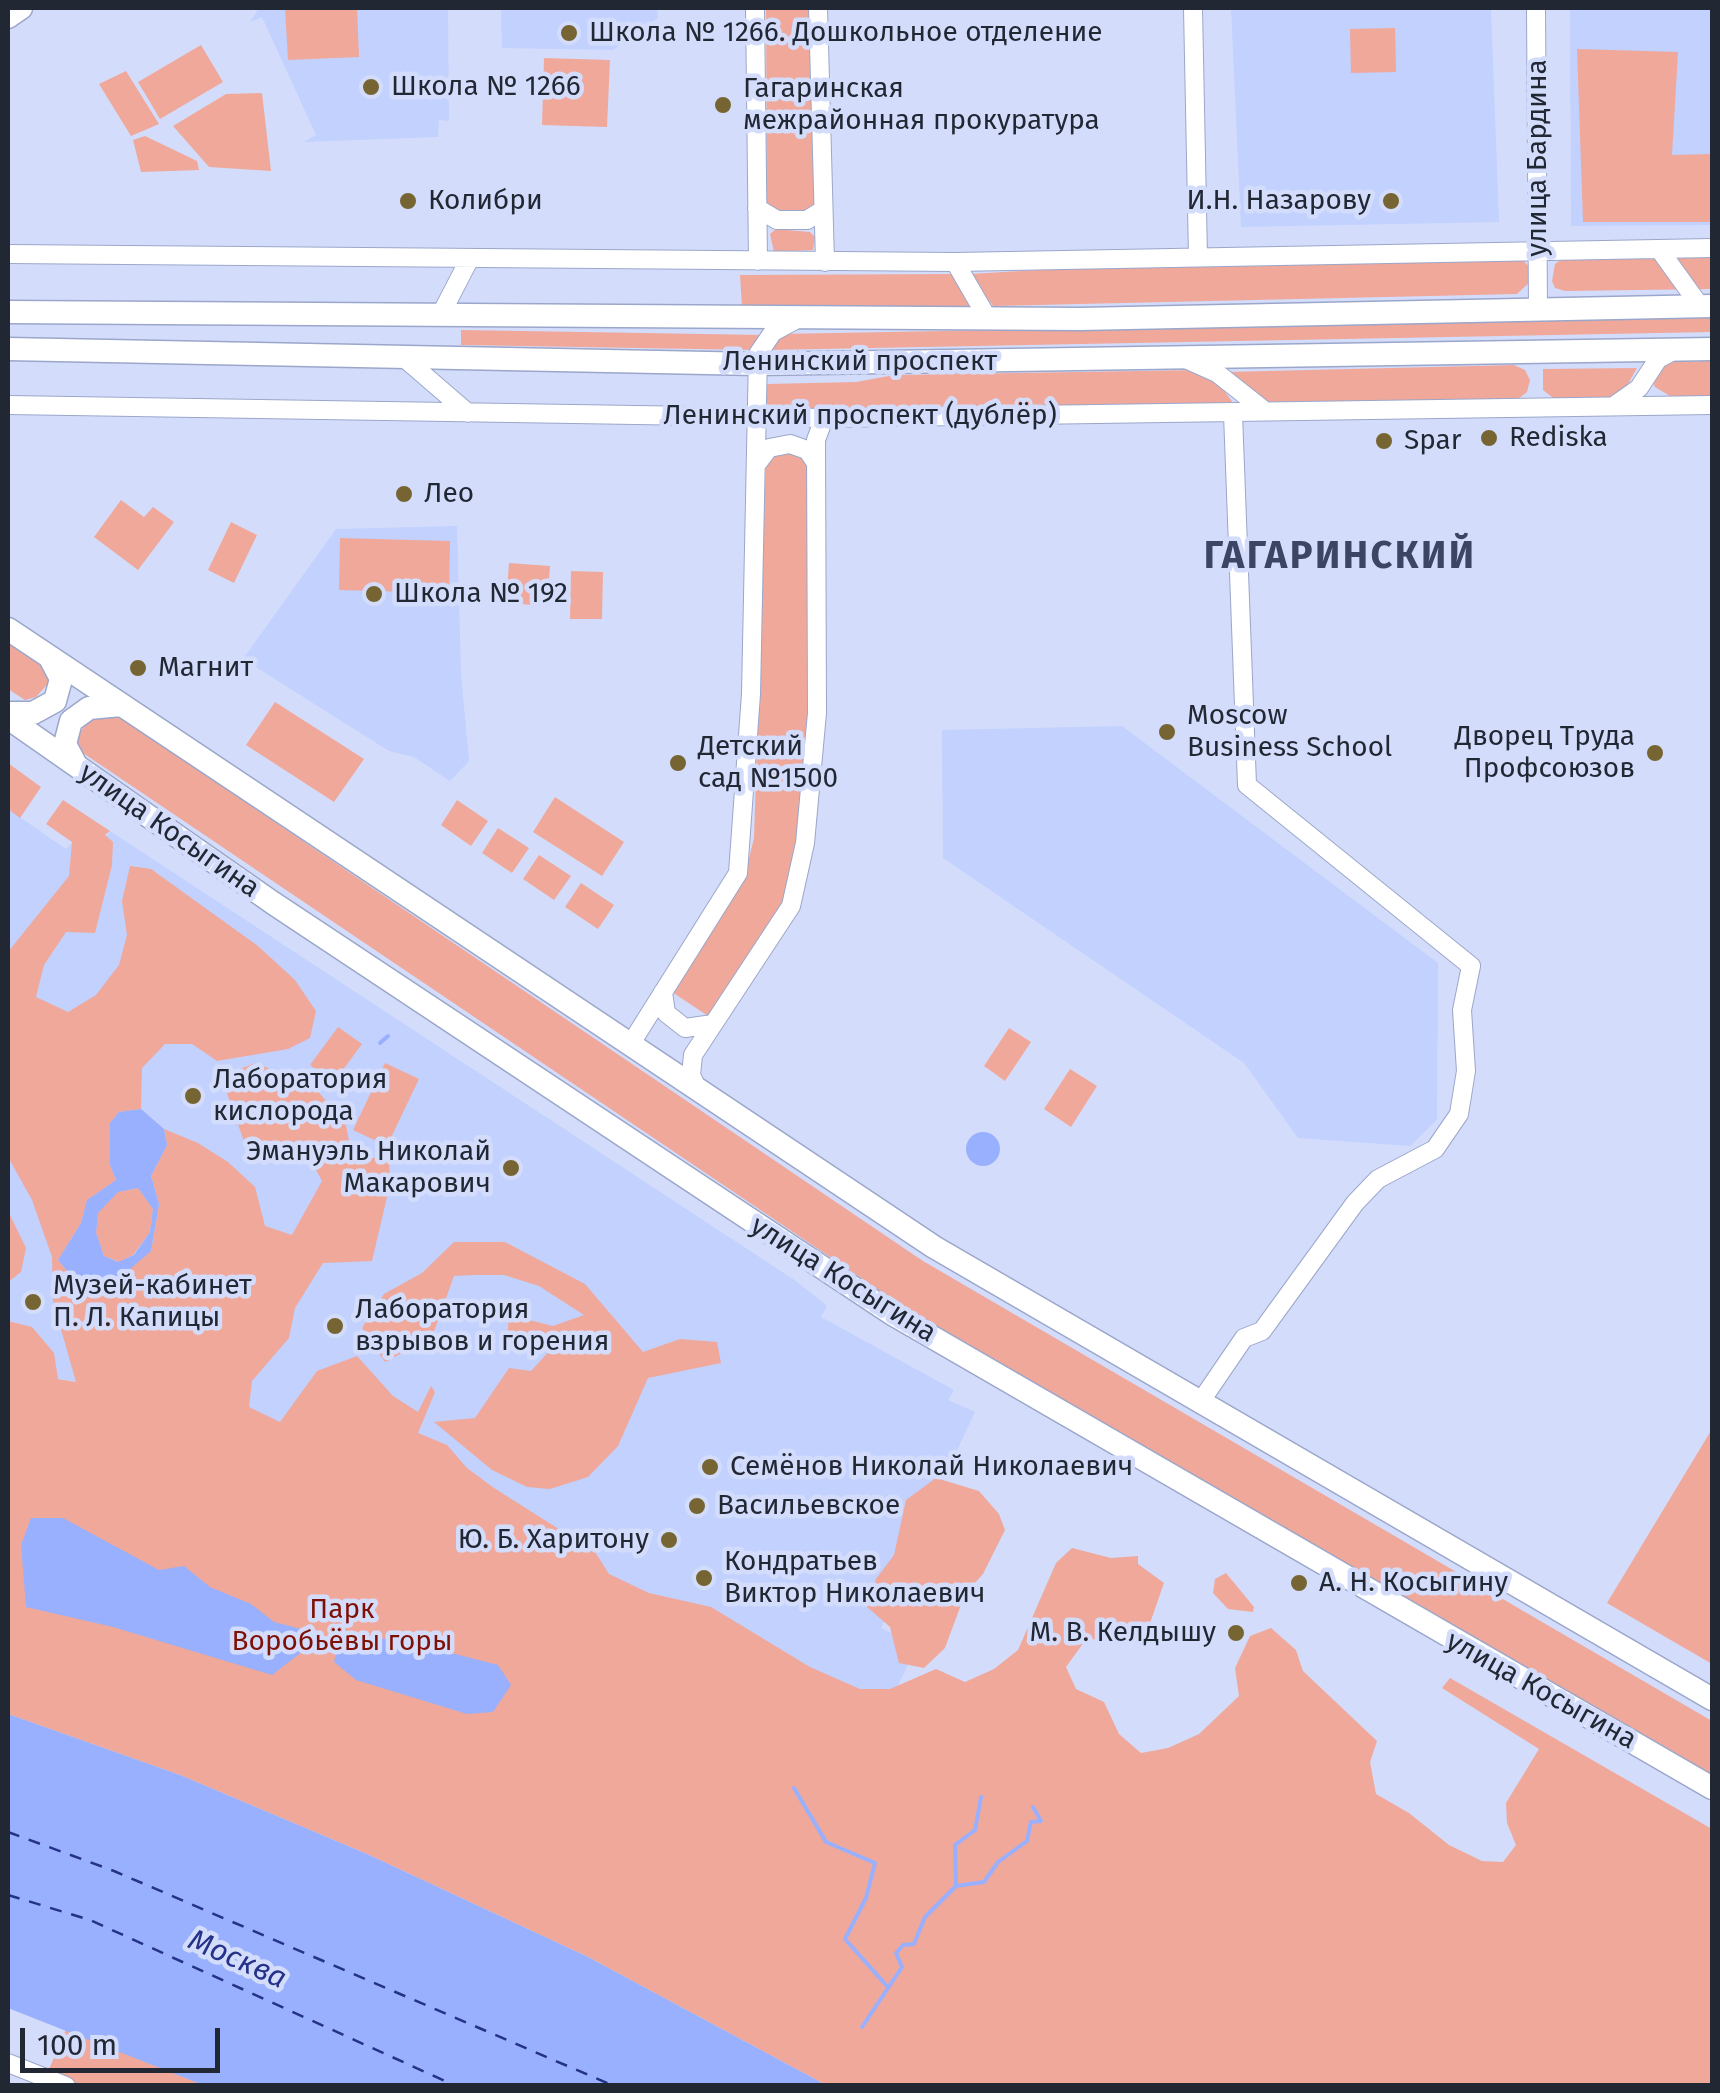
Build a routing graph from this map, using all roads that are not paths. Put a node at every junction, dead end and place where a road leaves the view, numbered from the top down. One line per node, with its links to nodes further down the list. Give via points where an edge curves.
1 (21, 8): 6 (main road)
2 (755, 8): 7 (street)
3 (818, 8): 8 (street)
4 (1193, 8): 13 (street)
5 (1536, 8): 11 (street, улица Бардина)
6 (8, 17)
7 (757, 208): 8 (street, via 777,220 807,220); 15 (street)
8 (823, 210): 16 (street)
9 (1712, 248): 10 (street)
10 (1659, 249): 11 (street); 18 (street)
11 (1540, 252): 13 (street); 19 (street, улица Бардина)
12 (8, 254): 14 (street)
13 (1198, 257): 17 (street)
14 (469, 260): 15 (street); 21 (street)
15 (758, 261): 16 (street)
16 (825, 262): 17 (street)
17 (955, 262): 23 (street)
18 (1706, 306): 19 (main road, Ленинский проспект)
19 (1538, 309): 23 (main road, Ленинский проспект)
20 (8, 312): 21 (main road, Ленинский проспект)
21 (440, 316): 22 (main road, Ленинский проспект)
22 (797, 319): 23 (main road, Ленинский проспект); 29 (street, via 764,342)
23 (988, 319)
24 (8, 349): 27 (main road, Ленинский проспект)
25 (1712, 349): 26 (main road, Ленинский проспект)
26 (1675, 350): 28 (main road, Ленинский проспект); 32 (street, via 1658,358 1631,396)
27 (403, 357): 29 (main road, Ленинский проспект); 33 (street)
28 (1182, 359): 29 (main road, Ленинский проспект); 34 (street, via 1206,366 1252,405)
29 (757, 364): 36 (street)
30 (8, 405): 33 (street, Ленинский проспект (дублёр))
31 (1712, 405): 32 (street, Ленинский проспект (дублёр))
32 (1610, 407): 34 (street, Ленинский проспект (дублёр))
33 (468, 413): 36 (street, Ленинский проспект (дублёр))
34 (1272, 413): 35 (street, Ленинский проспект (дублёр))
35 (1233, 414): 37 (street, Ленинский проспект (дублёр)); 49 (street, via 1247,785 1471,966 1462,1010 1466,1071 1460,1114 1430,1153 1378,1179 1262,1331 1244,1338)
36 (756, 418): 37 (street, Ленинский проспект (дублёр)); 39 (street)
37 (824, 418): 38 (street)
38 (816, 464): 39 (street, via 807,450 790,444 769,448); 46 (street, via 818,713 805,843 792,906)
39 (756, 465): 45 (street, via 742,857 732,886)
40 (8, 629): 41 (main road)
41 (48, 656): 42 (main road); 43 (main road, via 61,679 55,701)
42 (121, 705): 44 (main road, via 89,708 71,720 65,744); 47 (main road)
43 (8, 716): 44 (main road, улица Косыгина)
44 (77, 766): 51 (main road, улица Косыгина, via 894,1315)
45 (664, 992): 46 (street, via 666,1013 685,1028); 47 (street)
46 (713, 1024): 48 (street, via 690,1066)
47 (630, 1045): 48 (main road)
48 (698, 1090): 49 (main road, via 934,1247)
49 (1201, 1401): 50 (main road)
50 (1712, 1699)
51 (1712, 1788)
52 (8, 2063): 53 (street)
53 (66, 2086)

